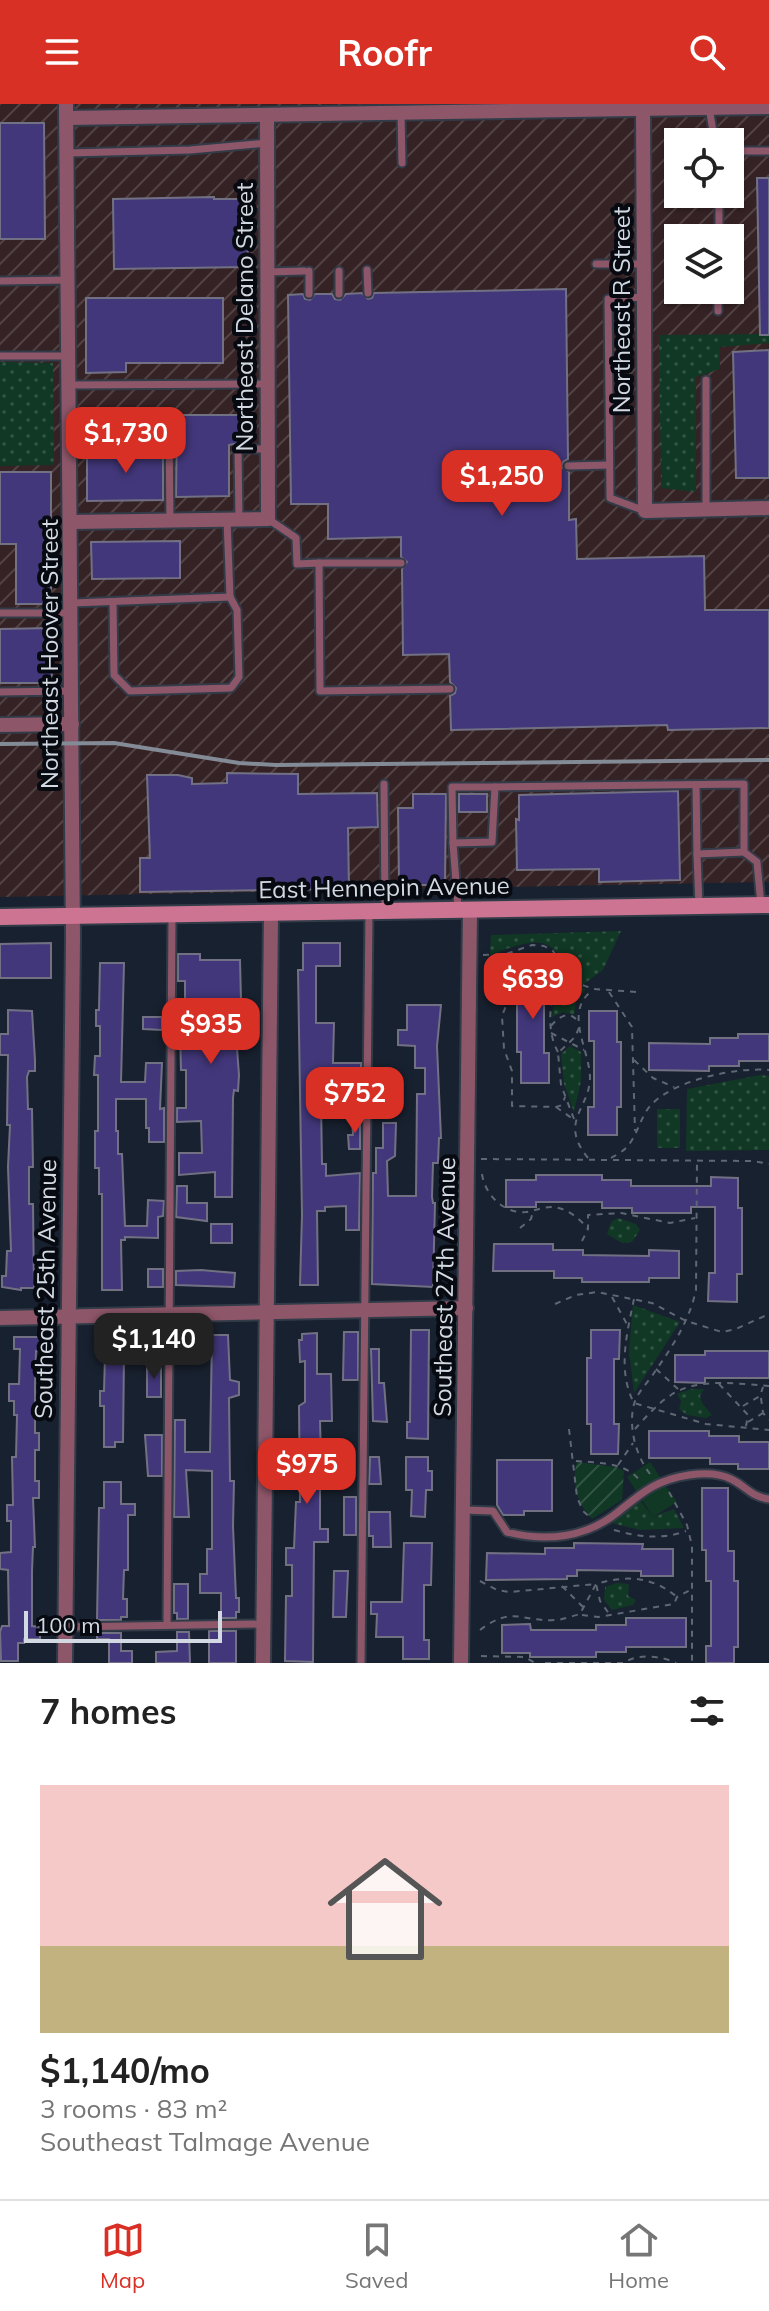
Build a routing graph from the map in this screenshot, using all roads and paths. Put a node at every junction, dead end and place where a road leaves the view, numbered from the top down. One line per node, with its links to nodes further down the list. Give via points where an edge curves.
1 (643, 106): 3 (street); 7 (street); 19 (street, Northeast R Street)
2 (731, 106): 4 (street); 7 (street)
3 (595, 107): 6 (street)
4 (769, 107)
5 (446, 108): 6 (street); 11 (street)
6 (474, 108)
7 (709, 108): 12 (lane)
8 (203, 110): 9 (street); 10 (street)
9 (66, 111): 16 (street, Northeast Hoover Street)
10 (272, 111): 11 (street); 13 (street, Northeast Delano Street)
11 (401, 112): 17 (lane)
12 (713, 128)
13 (267, 143): 16 (lane); 22 (street, Northeast Delano Street)
14 (744, 151): 15 (lane)
15 (769, 151)
16 (67, 153): 23 (street, Northeast Hoover Street)
17 (402, 163)
18 (596, 264): 19 (lane)
19 (644, 264): 28 (street, Northeast R Street)
20 (367, 270): 25 (lane)
21 (339, 271): 27 (lane)
22 (267, 272): 26 (lane, via 306,271); 34 (street, Northeast Delano Street)
23 (68, 280): 24 (lane); 31 (street, Northeast Hoover Street)
24 (0, 281)
25 (368, 293)
26 (309, 294)
27 (339, 294)
28 (644, 297): 38 (lane, via 608,299); 42 (street, Northeast R Street)
29 (718, 304): 30 (lane)
30 (718, 311)
31 (69, 355): 32 (lane); 35 (street, Northeast Hoover Street)
32 (0, 356)
33 (706, 380): 41 (lane)
34 (267, 384): 35 (lane); 37 (street, Northeast Delano Street)
35 (70, 385): 36 (street, Northeast Hoover Street)
36 (70, 433): 44 (lane, via 169,432); 46 (street, Northeast Hoover Street)
37 (267, 449): 43 (street, Northeast Delano Street); 45 (lane, via 238,449)
38 (609, 465): 39 (lane); 42 (lane, via 610,498)
39 (568, 466)
40 (769, 508): 41 (street)
41 (706, 509): 42 (street)
42 (645, 511)
43 (268, 519): 45 (street); 47 (lane, via 296,538 297,564)
44 (170, 520): 45 (street); 46 (street)
45 (233, 520): 49 (lane)
46 (71, 522): 51 (street, Northeast Hoover Street)
47 (319, 563): 48 (lane); 53 (lane, via 320,691)
48 (401, 563)
49 (230, 597): 50 (lane); 50 (lane, via 237,610 239,677 231,688 130,691 114,675)
50 (113, 602): 51 (lane)
51 (72, 608): 52 (lane); 54 (street, Northeast Hoover Street)
52 (0, 613)
53 (450, 689)
54 (72, 691): 55 (lane); 56 (street, Northeast Hoover Street)
55 (0, 692)
56 (72, 724): 57 (street); 69 (street, Northeast Hoover Street)
57 (0, 725)
58 (384, 784): 67 (lane)
59 (696, 785): 60 (lane); 62 (lane, via 744,784); 63 (lane)
60 (495, 787): 61 (lane, via 492,842); 61 (lane, via 452,787)
61 (453, 843): 66 (lane)
62 (744, 852): 63 (lane); 64 (lane, via 757,862)
63 (697, 854): 65 (lane)
64 (765, 905): 65 (main road, East Hennepin Avenue)
65 (699, 906): 66 (main road, East Hennepin Avenue)
66 (464, 910): 67 (main road, East Hennepin Avenue); 73 (street, Southeast 27th Avenue)
67 (377, 912): 68 (main road, East Hennepin Avenue); 104 (lane)
68 (271, 914): 70 (main road, East Hennepin Avenue); 105 (street)
69 (73, 916): 70 (main road, East Hennepin Avenue); 71 (main road, East Hennepin Avenue); 108 (street, Southeast 25th Avenue)
70 (172, 916): 106 (lane)
71 (0, 917)
72 (499, 954): 73 (path); 74 (path, via 544,946); 88 (path, via 515,983 502,1016 512,1106)
73 (470, 955): 103 (street, Southeast 27th Avenue)
74 (561, 961): 75 (path, via 573,982); 78 (path)
75 (594, 989): 76 (path); 79 (path, via 580,1005)
76 (609, 991): 77 (path); 84 (path, via 632,1027)
77 (637, 992)
78 (551, 1026): 79 (path, via 567,1015); 80 (path)
79 (580, 1026): 81 (path); 82 (path)
80 (551, 1033): 81 (path); 83 (path)
81 (568, 1042): 82 (path); 83 (path)
82 (585, 1051): 89 (path, via 590,1081)
83 (558, 1053): 87 (path)
84 (633, 1059): 86 (path, via 653,1078); 90 (path)
85 (769, 1070): 86 (path)
86 (675, 1088): 90 (path, via 651,1105)
87 (565, 1097): 88 (path); 89 (path)
88 (556, 1107): 89 (path)
89 (574, 1120): 91 (path, via 580,1149)
90 (635, 1132): 92 (path, via 629,1146)
91 (588, 1159): 92 (path); 95 (path, via 481,1159 482,1179 492,1198 516,1213)
92 (610, 1159): 93 (path)
93 (697, 1160): 94 (path); 96 (path)
94 (769, 1164)
95 (533, 1211): 97 (path); 98 (path, via 552,1206 579,1218)
96 (696, 1218): 98 (path, via 670,1223 621,1213 588,1215); 110 (path, via 696,1290)
97 (520, 1228)
98 (588, 1229): 99 (path)
99 (582, 1241)
100 (611, 1295): 101 (path); 102 (path, via 576,1295); 111 (path)
101 (634, 1299): 110 (path); 111 (path)
102 (555, 1304)
103 (466, 1308): 104 (street); 133 (street, Southeast 27th Avenue)
104 (366, 1310): 105 (street); 149 (lane)
105 (267, 1312): 106 (street); 142 (street)
106 (168, 1314): 108 (street); 143 (lane)
107 (769, 1314): 110 (path, via 722,1332)
108 (67, 1317): 109 (street); 144 (street, Southeast 25th Avenue)
109 (0, 1318)
110 (686, 1321): 112 (path)
111 (628, 1327): 118 (path, via 626,1388)
112 (656, 1369): 116 (path); 118 (path)
113 (718, 1383): 114 (path); 116 (path); 119 (path)
114 (763, 1385): 115 (path); 117 (path)
115 (769, 1386)
116 (679, 1390): 120 (path)
117 (760, 1396): 119 (path); 121 (path)
118 (634, 1403): 120 (path); 125 (path)
119 (742, 1407): 123 (path)
120 (657, 1408): 124 (path, via 706,1424); 125 (path)
121 (763, 1413): 122 (path); 123 (path)
122 (769, 1420)
123 (747, 1423): 124 (path)
124 (746, 1428): 126 (path)
125 (634, 1430): 127 (path)
126 (769, 1430)
127 (634, 1442): 129 (path); 130 (path, via 642,1464)
128 (574, 1461): 129 (path)
129 (618, 1466): 131 (path, via 635,1474)
130 (661, 1481): 131 (lane); 132 (lane, via 716,1474); 137 (path, via 687,1525)
131 (646, 1489): 133 (lane, via 616,1514 559,1538 507,1532 493,1511)
132 (769, 1499)
133 (464, 1510): 150 (street, Southeast 27th Avenue)
134 (480, 1581): 136 (path, via 510,1592)
135 (596, 1584): 136 (path); 138 (path, via 634,1577); 139 (path); 141 (path)
136 (561, 1586): 139 (path)
137 (693, 1589): 138 (path); 154 (path)
138 (677, 1597): 141 (path, via 674,1604)
139 (583, 1608): 140 (path)
140 (580, 1614): 141 (path); 145 (path, via 555,1620 506,1616)
141 (610, 1615)
142 (264, 1624): 143 (lane); 148 (street)
143 (167, 1625): 144 (lane)
144 (65, 1627): 147 (street, Southeast 25th Avenue)
145 (480, 1630)
146 (481, 1656): 151 (path, via 525,1657)
147 (65, 1663)
148 (263, 1663)
149 (361, 1663)
150 (461, 1663)
151 (535, 1663)
152 (545, 1663): 153 (path, via 666,1658)
153 (676, 1663)
154 (692, 1663)

